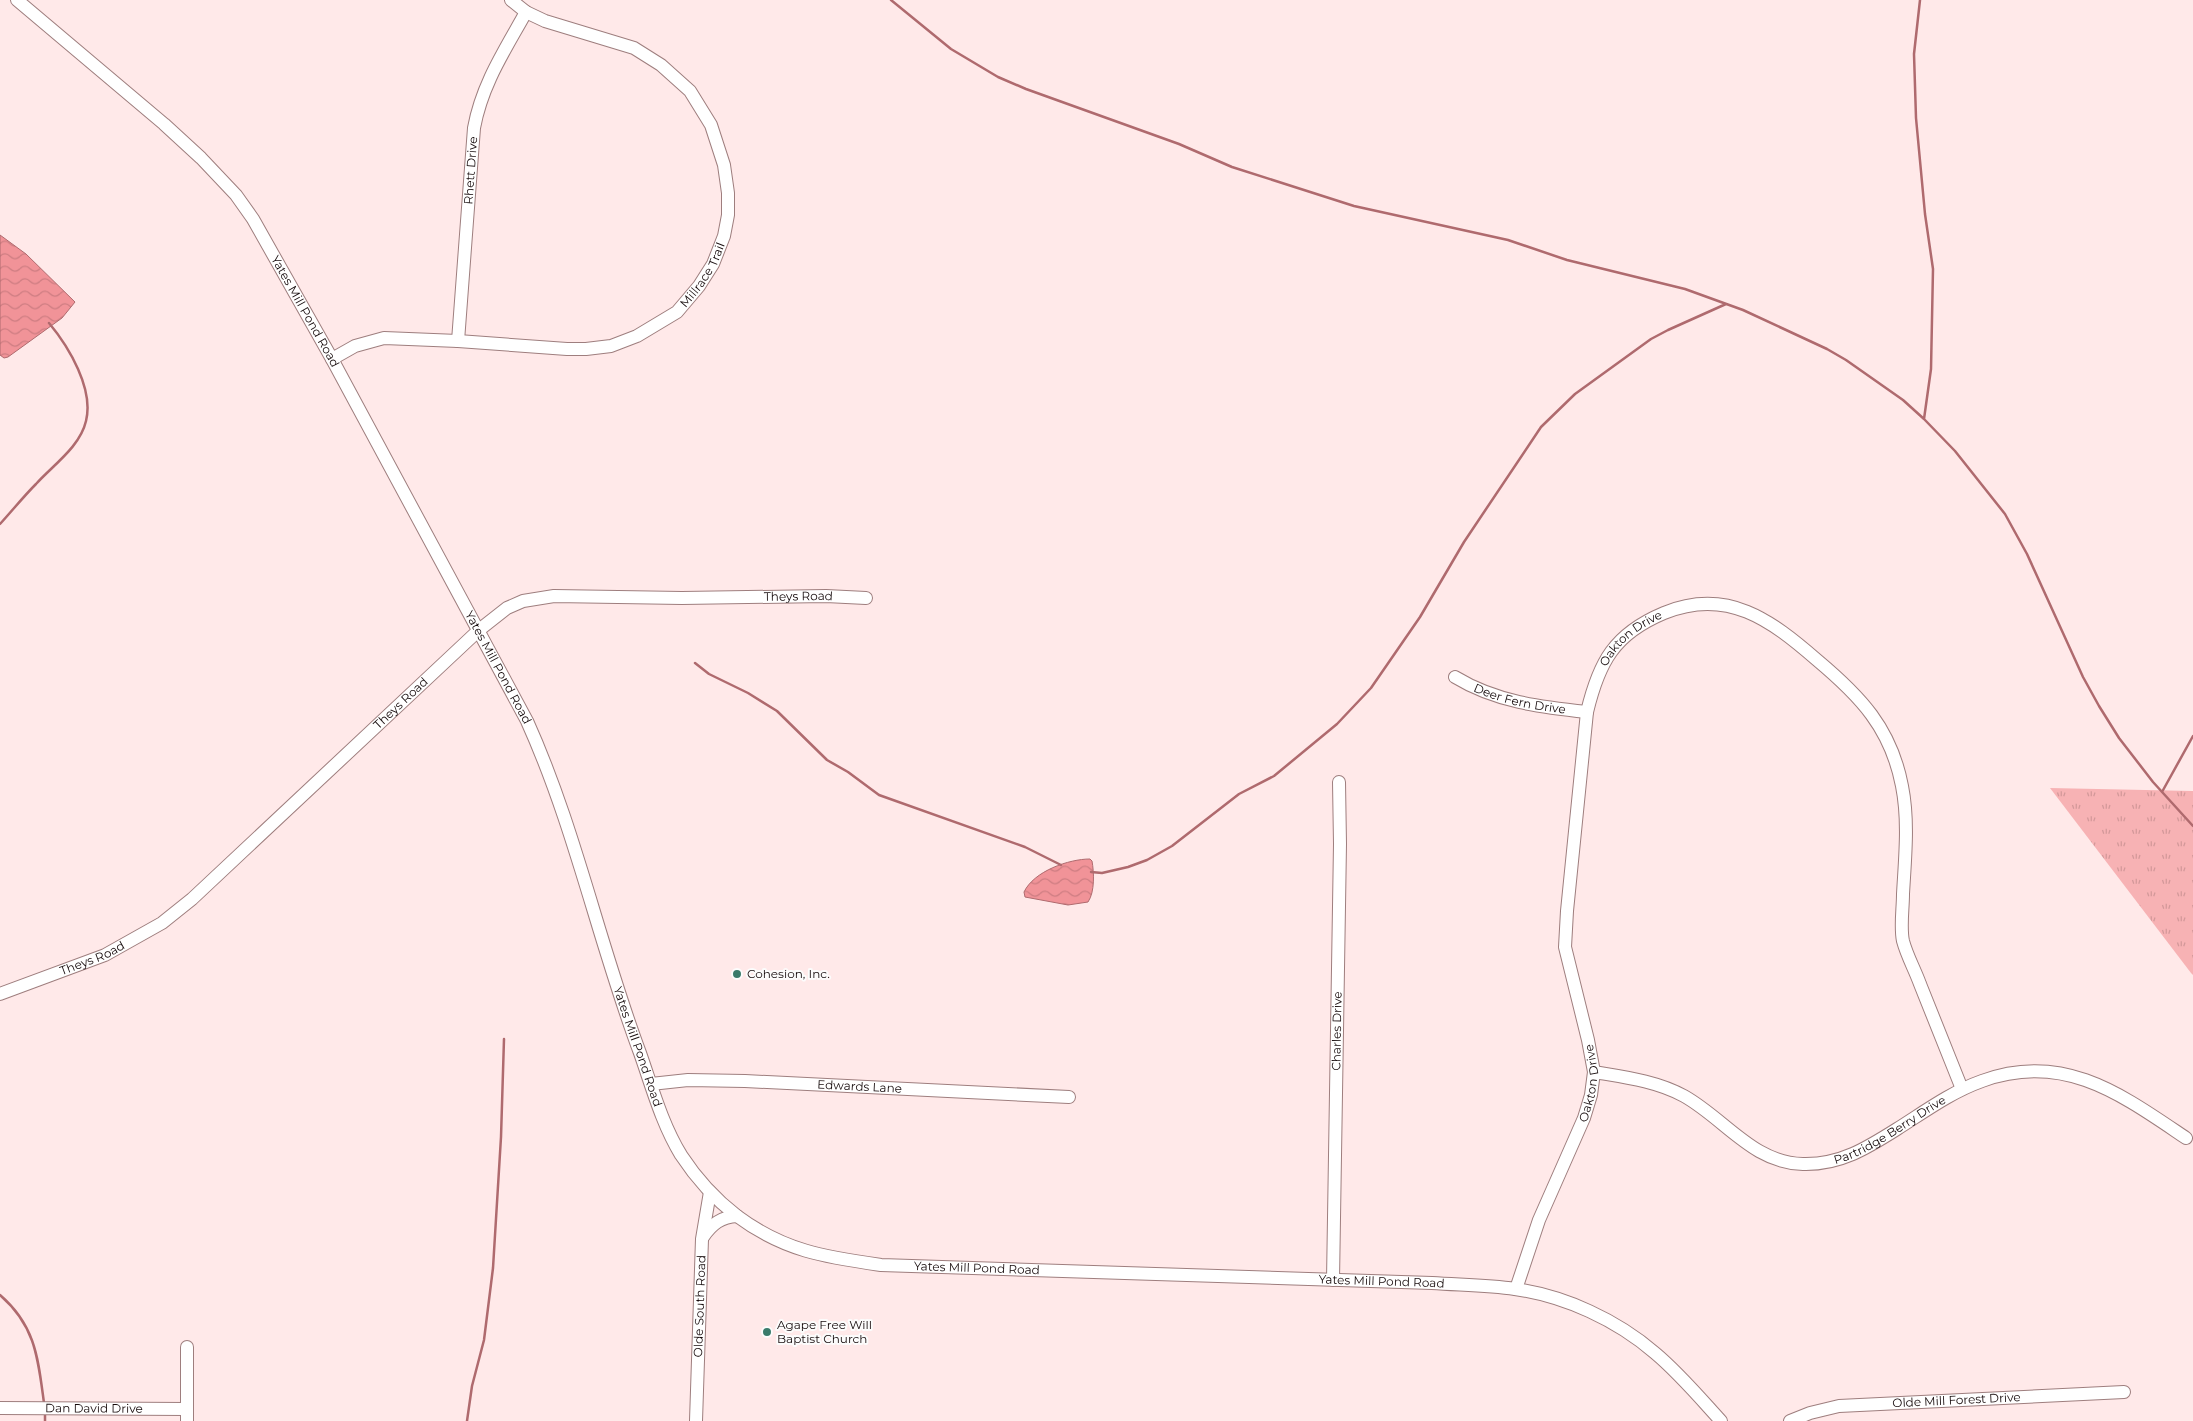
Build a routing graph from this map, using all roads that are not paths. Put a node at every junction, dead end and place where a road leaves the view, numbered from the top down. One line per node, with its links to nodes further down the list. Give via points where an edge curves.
1 (17, 0): 5 (street, Yates Mill Pond Road, via 164,124 236,195 253,219)
2 (511, 0): 3 (street, Millrace Trail)
3 (526, 12): 4 (street, Rhett Drive, via 497,61 478,106); 4 (street, Millrace Trail, via 569,29 634,48 661,65 690,91 711,126 724,165 728,215 724,236 712,264 687,302 665,321 626,341 599,348 567,349)
4 (458, 341): 5 (street, Millrace Trail, via 384,338 355,346)
5 (332, 359): 7 (street, Yates Mill Pond Road)
6 (866, 598): 7 (street, Theys Road, via 554,596 523,601 507,608)
7 (479, 630): 11 (street, Theys Road, via 192,899 162,923 105,955); 13 (street, Yates Mill Pond Road, via 527,721 550,774 625,1013)
8 (1455, 677): 9 (street, Deer Fern Drive, via 1504,699)
9 (1587, 712): 12 (street, Oakton Drive, via 1566,947); 14 (street, Oakton Drive, via 1594,683 1616,644 1647,620 1696,604 1726,605 1767,620 1848,687 1878,721 1898,765 1906,814 1903,940)
10 (1339, 782): 20 (street, Charles Drive)
11 (0, 994)
12 (1594, 1072): 14 (street, Partridge Berry Drive, via 1671,1090 1699,1106 1764,1155 1782,1162 1803,1164 1837,1161 1863,1151); 21 (street, Oakton Drive, via 1584,1118 1539,1220)
13 (651, 1084): 15 (street, Edwards Lane, via 671,1080 745,1081); 17 (street, Yates Mill Pond Road, via 680,1153)
14 (1962, 1089): 16 (street, Partridge Berry Drive, via 1983,1080 2028,1071 2077,1076 2120,1095)
15 (1069, 1097)
16 (2186, 1138)
17 (710, 1192): 18 (street, Yates Mill Pond Road); 19 (street, Olde South Road)
18 (737, 1216): 19 (street, via 717,1221); 20 (street, Yates Mill Pond Road, via 775,1240 805,1252 881,1265)
19 (702, 1240): 26 (street, Olde South Road)
20 (1333, 1280): 21 (street, Yates Mill Pond Road)
21 (1516, 1289): 27 (street, Yates Mill Pond Road, via 1591,1312 1635,1337 1675,1371)
22 (187, 1347): 25 (street)
23 (2124, 1392): 28 (street, Olde Mill Forest Drive, via 1839,1406 1810,1412)
24 (0, 1408): 25 (street, Dan David Drive)
25 (187, 1415)
26 (696, 1421)
27 (1721, 1421)
28 (1790, 1421)

